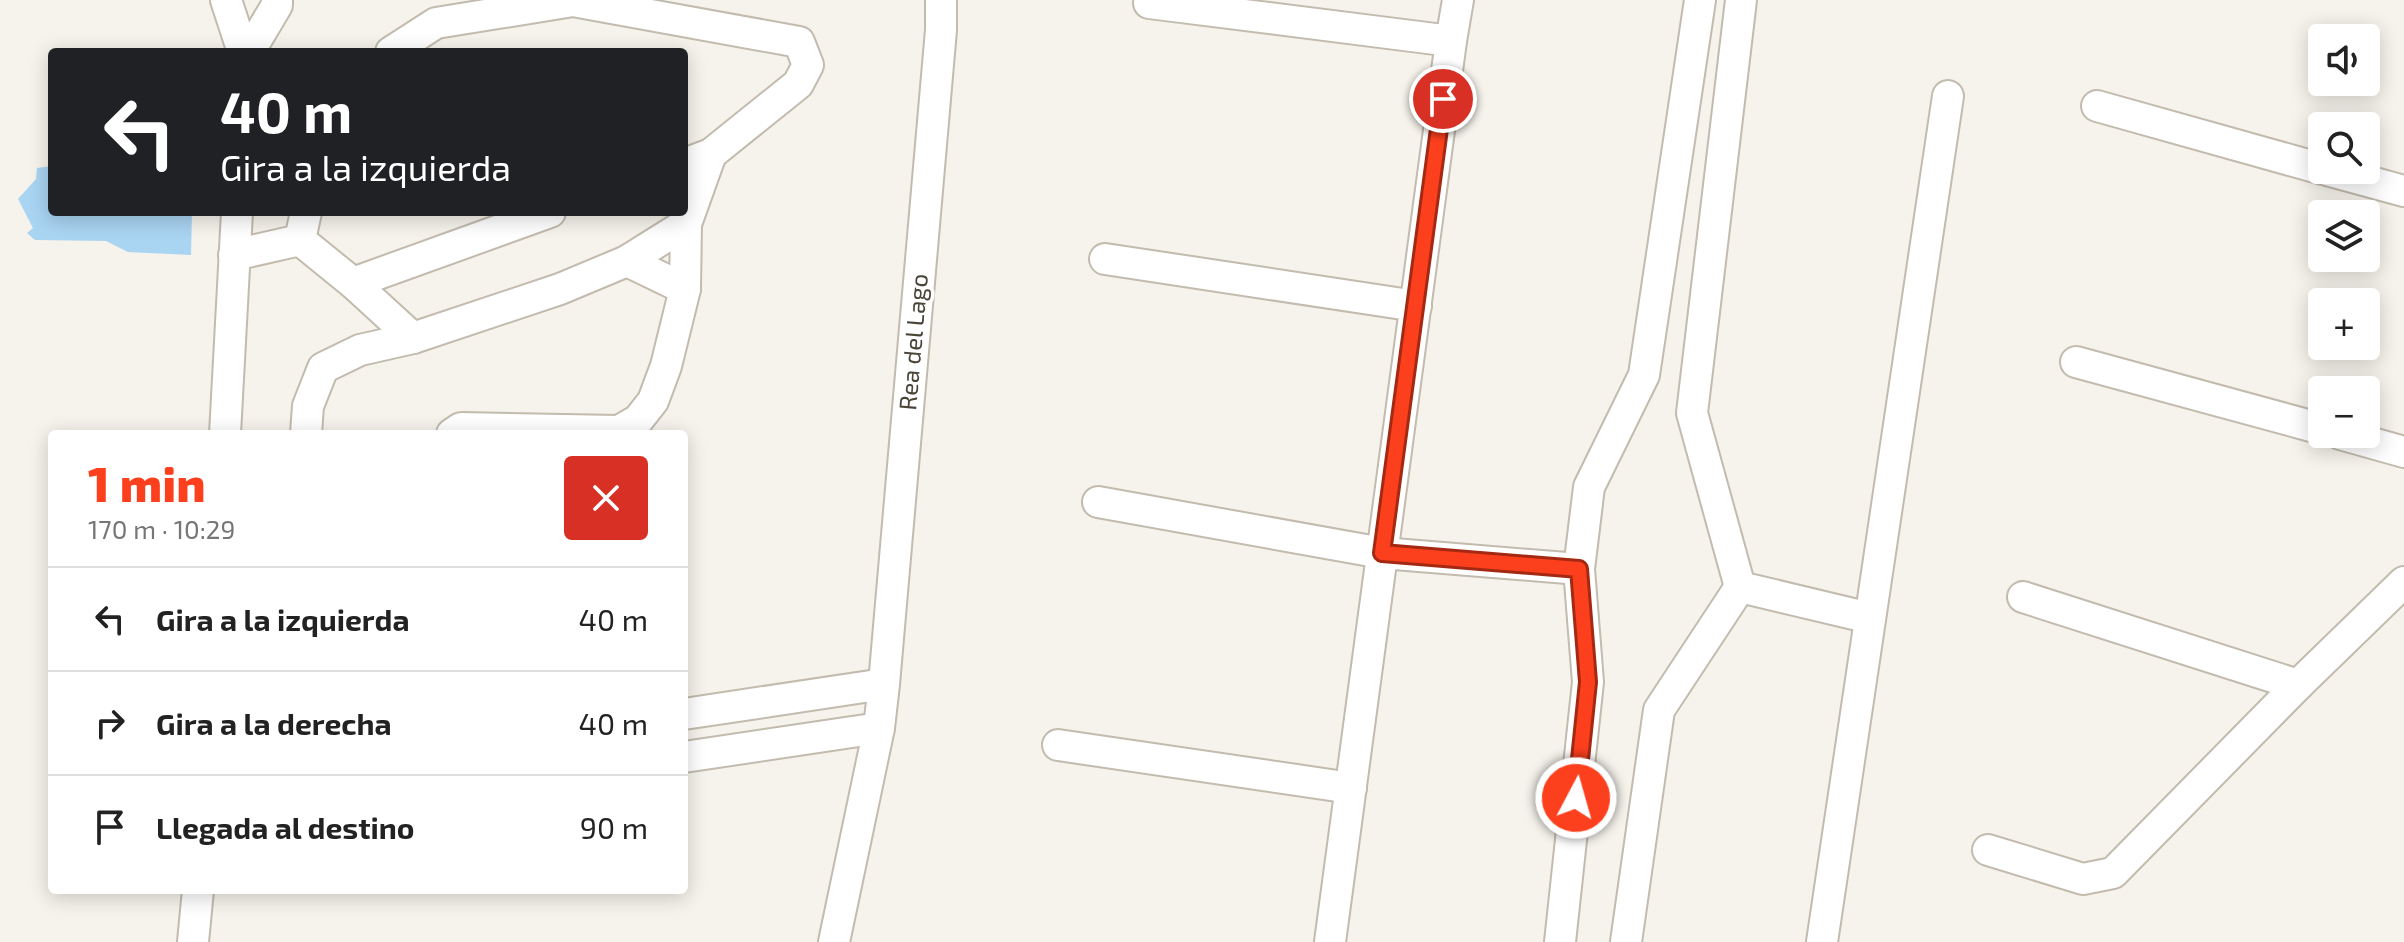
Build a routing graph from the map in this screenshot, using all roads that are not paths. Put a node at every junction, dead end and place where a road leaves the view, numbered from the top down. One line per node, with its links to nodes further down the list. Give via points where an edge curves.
1 (226, 0): 10 (street)
2 (277, 0): 11 (street)
3 (941, 0): 48 (street, Rea del Lago)
4 (1458, 0): 9 (street)
5 (1700, 0): 43 (street, via 1644,375 1589,487)
6 (1741, 0): 45 (street, via 1692,413)
7 (1149, 3): 8 (street)
8 (1219, 6): 9 (street)
9 (1451, 41): 30 (street)
10 (242, 48)
11 (251, 48)
12 (397, 48): 15 (street, via 436,23 573,1 799,42 808,65 798,84)
13 (1948, 96): 47 (street)
14 (2097, 106): 16 (street)
15 (697, 159): 19 (street)
16 (2308, 165)
17 (2379, 184): 18 (street)
18 (2404, 191)
19 (688, 212)
20 (237, 216): 25 (street)
21 (539, 216): 28 (street)
22 (687, 216): 23 (street)
23 (686, 224): 27 (street); 29 (street)
24 (303, 226): 25 (street); 28 (street)
25 (234, 255): 34 (street)
26 (1105, 259): 30 (street)
27 (627, 261): 29 (street); 31 (street)
28 (353, 283): 31 (street)
29 (685, 289): 38 (street, via 653,401 638,420)
30 (1416, 306): 42 (street)
31 (413, 338): 35 (street, via 360,350 323,368 308,406)
32 (2076, 362): 33 (street)
33 (2308, 425)
34 (225, 430)
35 (306, 430)
36 (458, 430): 37 (street)
37 (566, 430)
38 (621, 430)
39 (2380, 445): 40 (street)
40 (2404, 452)
41 (1098, 502): 42 (street)
42 (1382, 553): 43 (street); 54 (street)
43 (1579, 569): 60 (street, via 1588,682)
44 (2404, 582): 49 (street)
45 (1740, 587): 47 (street); 61 (street, via 1659,710)
46 (2023, 597): 49 (street)
47 (1870, 618): 62 (street)
48 (884, 684): 50 (street); 51 (street, Rea del Lago)
49 (2298, 685): 55 (street, via 2113,873 2083,879)
50 (688, 713)
51 (879, 728): 53 (street); 58 (street, Rea del Lago)
52 (1058, 745): 54 (street)
53 (688, 756)
54 (1351, 788): 59 (street)
55 (1988, 850)
56 (198, 894): 57 (street)
57 (193, 942)
58 (834, 942)
59 (1330, 942)
60 (1560, 942)
61 (1626, 942)
62 (1822, 942)

